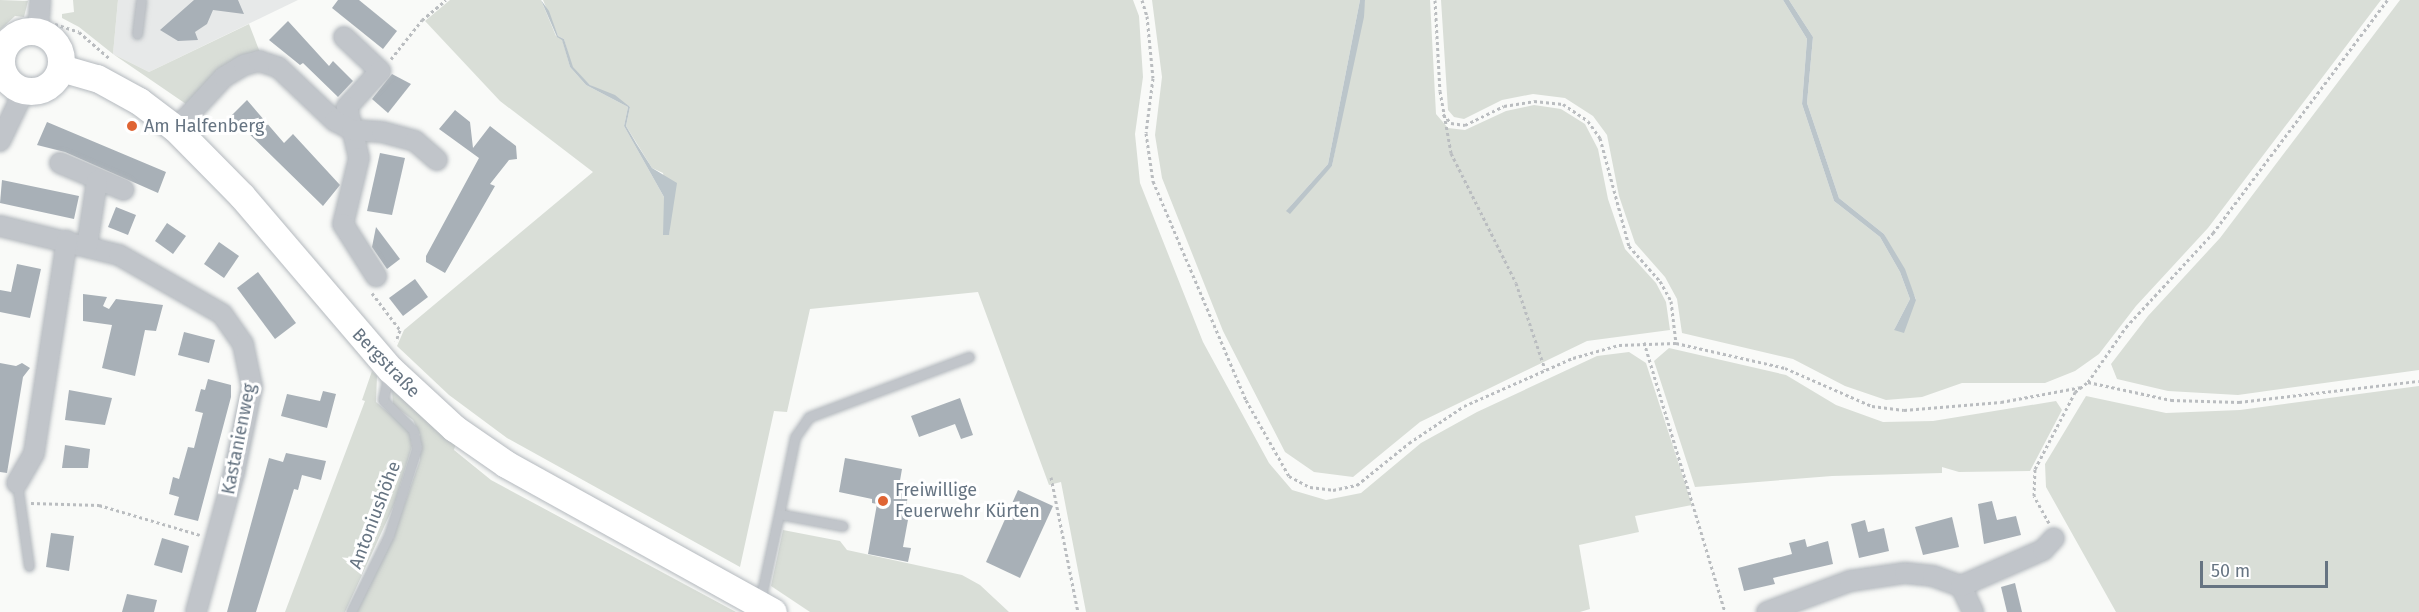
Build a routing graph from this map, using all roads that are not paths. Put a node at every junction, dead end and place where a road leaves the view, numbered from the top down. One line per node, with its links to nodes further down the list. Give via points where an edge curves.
1 (40, 0): 3 (street)
2 (141, 0): 4 (lane)
3 (38, 32): 6 (main road, via 15,36); 7 (main road, via 57,45)
4 (137, 34)
5 (345, 37): 10 (street, via 380,71 347,107)
6 (1, 54): 8 (main road, via 5,78)
7 (61, 68): 8 (main road, via 47,87); 9 (main road, Bergstraße, via 97,78 139,101)
8 (24, 91): 11 (street)
9 (176, 129): 10 (street, via 224,77 259,61 278,67 334,121); 21 (main road, Bergstraße, via 242,196)
10 (352, 130): 12 (street, via 382,132 415,141); 19 (street, via 359,158 343,224)
11 (0, 141)
12 (437, 160)
13 (60, 163): 14 (street)
14 (97, 181): 15 (street); 18 (street)
15 (124, 190)
16 (0, 226): 17 (street, Kastanienweg)
17 (67, 241): 18 (street, Kastanienweg); 22 (street, via 33,453)
18 (87, 246): 29 (street, Kastanienweg, via 119,255 222,314 243,344 252,387)
19 (376, 276)
20 (969, 357): 23 (lane, Bergstraße, via 810,417 795,436)
21 (390, 369): 28 (main road, Bergstraße, via 454,428 506,464); 30 (lane, Antoniushöhe, via 383,400 413,430 417,447 389,535)
22 (17, 483): 26 (lane)
23 (779, 514): 24 (lane); 28 (lane, Bergstraße)
24 (843, 526)
25 (2054, 538): 27 (street, via 2043,550)
26 (29, 566)
27 (1961, 586): 31 (street, via 1934,576 1905,573 1850,581); 32 (street)
28 (766, 608)
29 (196, 612)
30 (351, 612)
31 (1767, 612)
32 (1973, 612)

